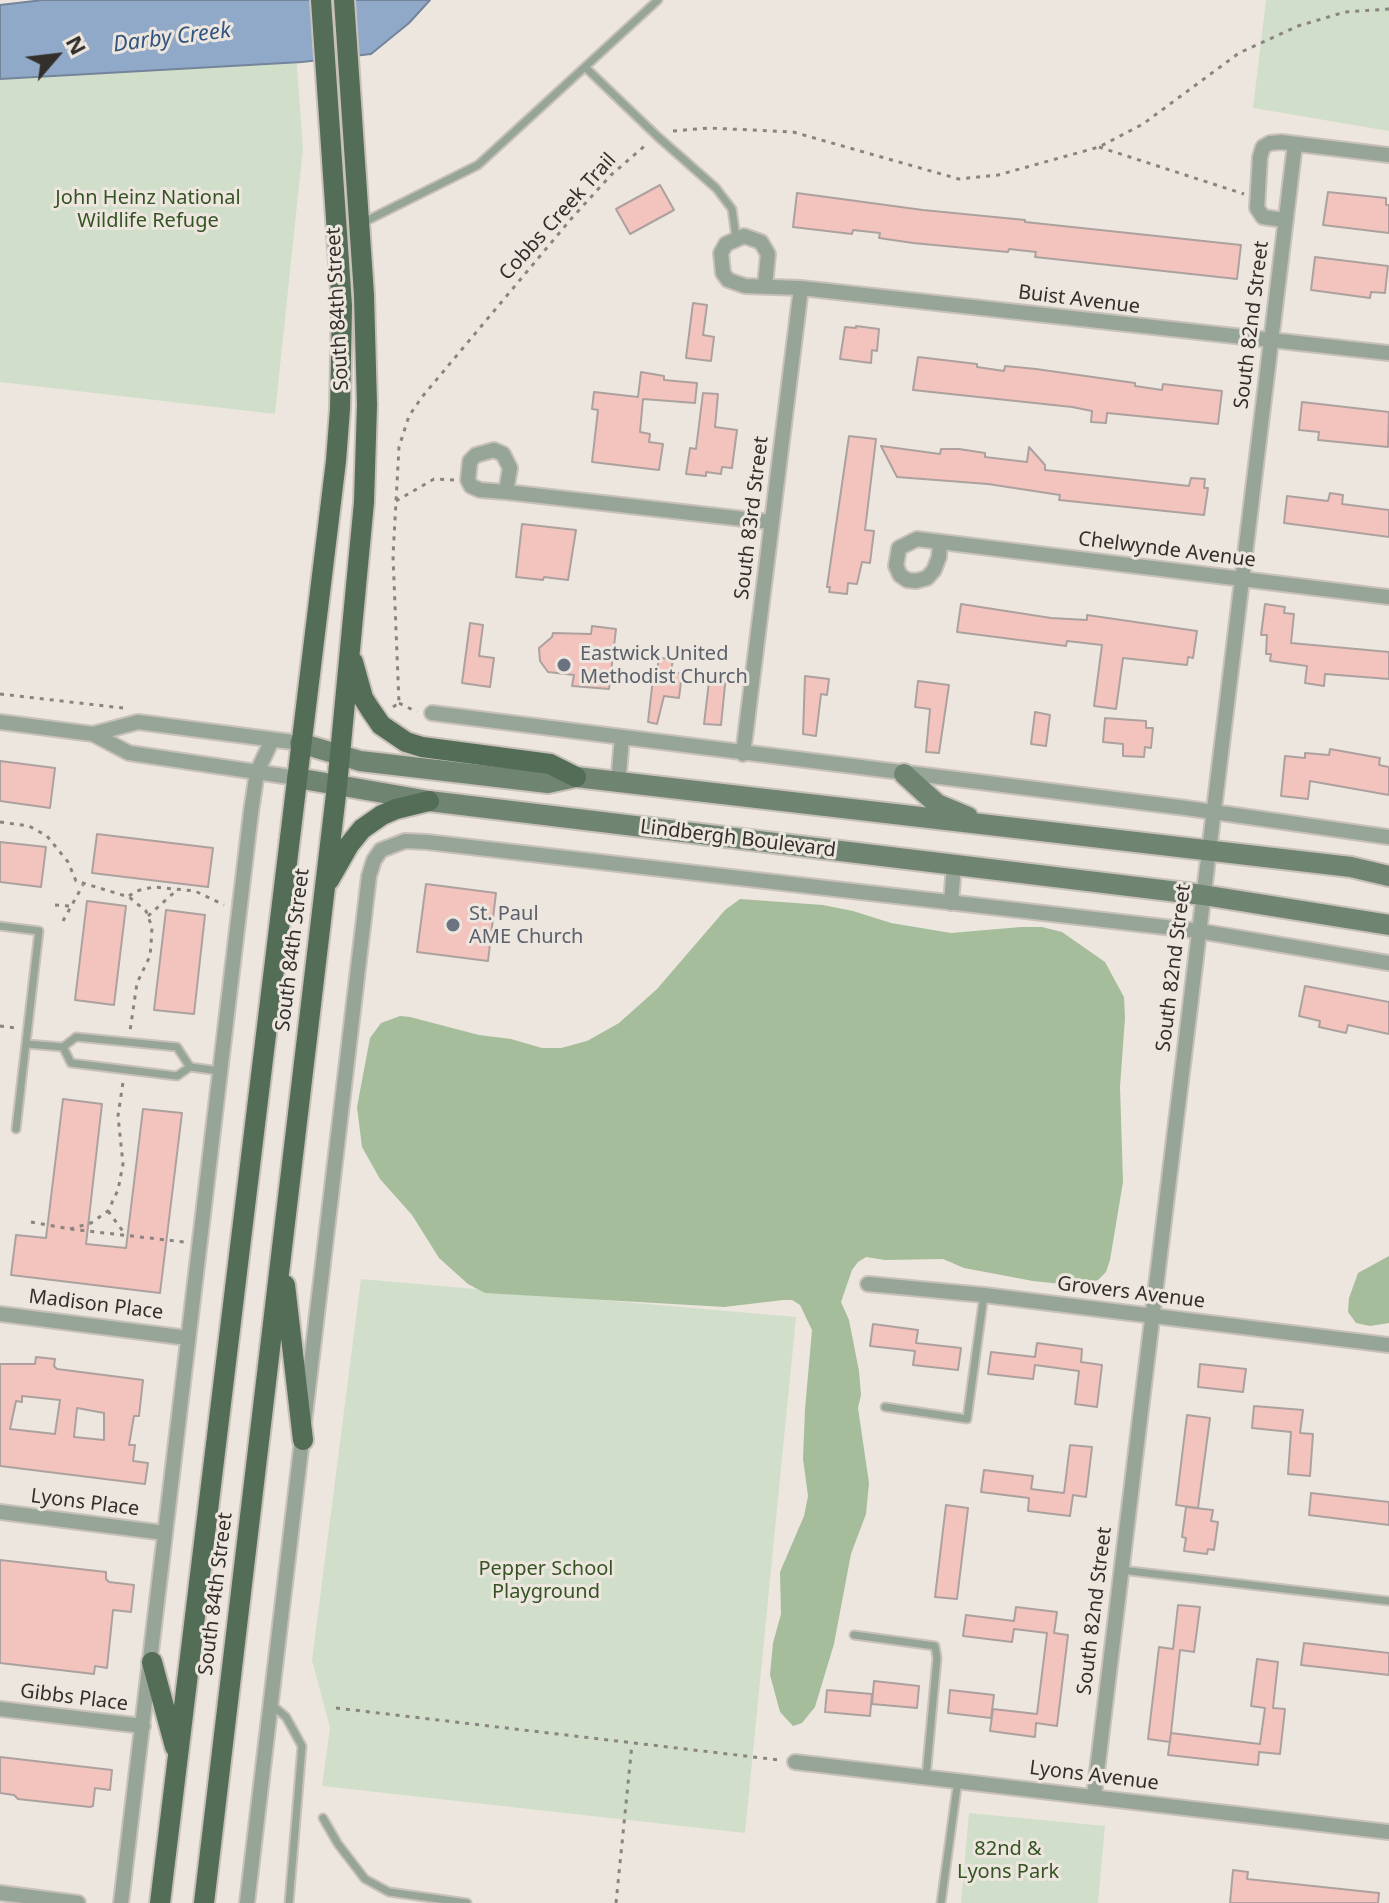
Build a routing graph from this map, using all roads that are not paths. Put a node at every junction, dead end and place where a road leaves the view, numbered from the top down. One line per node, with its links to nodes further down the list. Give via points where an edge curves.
1 (344, 0): 5 (main road, South 84th Street)
2 (658, 0): 4 (lane)
3 (321, 3): 5 (main road, South 84th Street)
4 (585, 67): 9 (lane, via 478,165); 10 (lane, via 716,188 732,209)
5 (340, 104): 9 (main road, South 84th Street); 26 (main road, South 84th Street, via 340,409)
6 (1295, 144): 7 (street); 8 (street, South 82nd Street); 8 (street, via 1263,147 1259,214)
7 (1389, 155)
8 (1284, 220): 13 (street, South 82nd Street)
9 (359, 225): 20 (main road, South 84th Street, via 367,405)
10 (736, 237): 11 (street, via 757,239 766,248); 11 (street, Buist Avenue, via 721,253 723,273 736,284)
11 (765, 286): 12 (street, Buist Avenue)
12 (801, 288): 13 (street, Buist Avenue); 16 (street, South 83rd Street)
13 (1270, 342): 14 (street, Buist Avenue); 18 (street, South 82nd Street)
14 (1389, 353)
15 (506, 492): 15 (street, via 510,468 503,454 483,451 470,461 471,486); 16 (street)
16 (771, 522): 27 (street, South 83rd Street)
17 (940, 542): 18 (street, Chelwynde Avenue)
18 (1242, 579): 19 (street, Chelwynde Avenue); 36 (street, South 82nd Street)
19 (1389, 597)
20 (350, 647): 28 (main road, South 84th Street); 31 (main road, via 363,698 392,735 422,747 550,764)
21 (432, 713): 24 (street)
22 (0, 722): 23 (street, Lindbergh Boulevard)
23 (93, 734): 25 (street, Lindbergh Boulevard, via 138,722); 29 (street, Lindbergh Boulevard, via 129,753)
24 (622, 737): 27 (street); 33 (street)
25 (272, 740): 26 (street, Lindbergh Boulevard); 29 (street)
26 (300, 743): 28 (main road, Lindbergh Boulevard); 32 (main road, South 84th Street)
27 (743, 754): 30 (street)
28 (339, 755): 31 (main road, Lindbergh Boulevard, via 548,783); 34 (main road, South 84th Street)
29 (257, 772): 32 (street, Lindbergh Boulevard); 52 (street)
30 (904, 774): 36 (street); 37 (main road, via 944,809)
31 (576, 777): 33 (main road, Lindbergh Boulevard)
32 (297, 778): 34 (main road, Lindbergh Boulevard); 72 (main road, South 84th Street)
33 (618, 784): 37 (main road, Lindbergh Boulevard)
34 (337, 786): 35 (main road, Lindbergh Boulevard); 42 (main road, South 84th Street)
35 (429, 801): 40 (main road, Lindbergh Boulevard); 42 (main road, via 396,809 362,829)
36 (1213, 811): 38 (street); 39 (street, South 82nd Street)
37 (998, 828): 39 (main road, Lindbergh Boulevard)
38 (1389, 837)
39 (1208, 852): 41 (main road, Lindbergh Boulevard); 43 (street, South 82nd Street)
40 (954, 865): 43 (main road, Lindbergh Boulevard); 44 (street)
41 (1389, 876)
42 (324, 887): 54 (main road, South 84th Street)
43 (1203, 895): 45 (main road, Lindbergh Boulevard); 47 (street, South 82nd Street)
44 (951, 903): 47 (street, Lindbergh Boulevard); 62 (street, Lindbergh Boulevard, via 427,842 405,841 381,850 369,876)
45 (1389, 925)
46 (0, 926): 49 (lane, via 39,931)
47 (1199, 931): 48 (street, Lindbergh Boulevard); 58 (street, South 82nd Street)
48 (1389, 963)
49 (27, 1044): 50 (lane); 53 (lane)
50 (63, 1047): 51 (lane, via 71,1063 177,1076); 51 (lane, via 76,1037 177,1047)
51 (190, 1067): 52 (lane)
52 (220, 1071): 59 (street)
53 (16, 1129)
54 (281, 1252): 62 (main road); 83 (main road, South 84th Street)
55 (868, 1284): 56 (street, Grovers Avenue)
56 (984, 1295): 58 (street, Grovers Avenue); 61 (lane, via 967,1419)
57 (0, 1314): 59 (street, Madison Place)
58 (1153, 1316): 60 (street, Grovers Avenue); 65 (street, South 82nd Street)
59 (188, 1338): 64 (street)
60 (1389, 1345)
61 (885, 1407)
62 (303, 1440): 69 (street)
63 (0, 1512): 64 (street, Lyons Place)
64 (165, 1533): 68 (street)
65 (1120, 1570): 66 (lane); 76 (street, South 82nd Street)
66 (1389, 1601)
67 (854, 1635): 74 (lane, via 935,1646)
68 (152, 1662): 71 (street); 72 (main road)
69 (271, 1704): 84 (street); 85 (lane, via 286,1717 302,1746)
70 (0, 1709): 71 (street, Gibbs Place)
71 (143, 1726): 81 (street)
72 (177, 1757): 82 (main road, South 84th Street)
73 (795, 1762): 74 (street, Lyons Avenue)
74 (926, 1777): 75 (street, Lyons Avenue)
75 (958, 1780): 76 (street, Lyons Avenue); 87 (lane)
76 (1094, 1796): 78 (street, Lyons Avenue)
77 (323, 1818): 86 (lane, via 365,1879 389,1892)
78 (1389, 1832)
79 (0, 1893): 80 (street)
80 (78, 1903)
81 (121, 1903)
82 (160, 1903)
83 (204, 1903)
84 (247, 1903)
85 (289, 1903)
86 (467, 1903)
87 (941, 1903)

